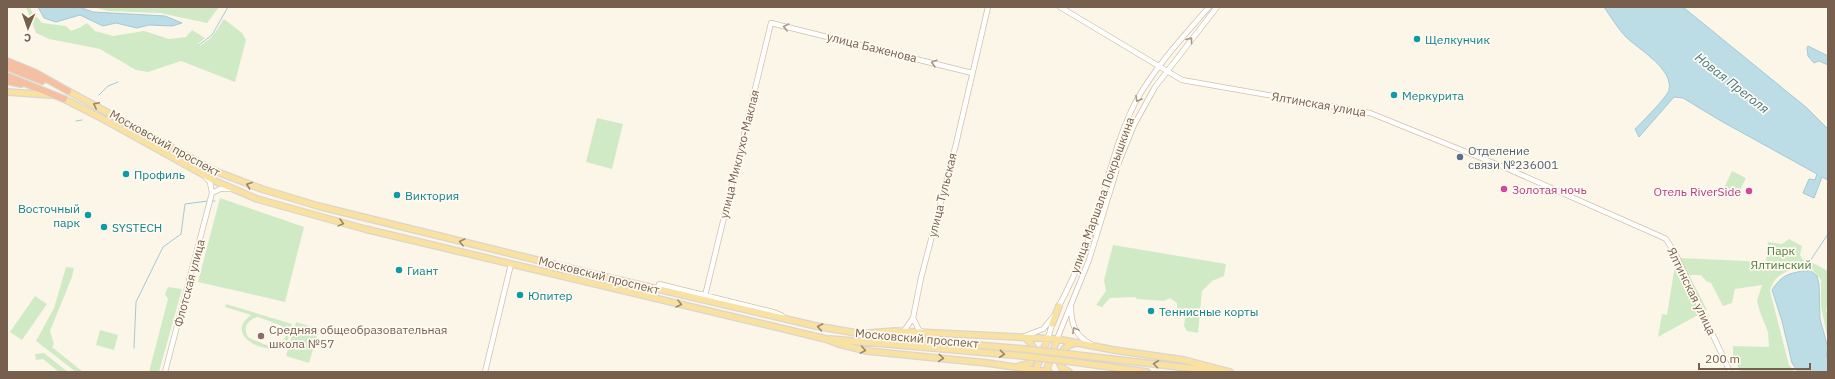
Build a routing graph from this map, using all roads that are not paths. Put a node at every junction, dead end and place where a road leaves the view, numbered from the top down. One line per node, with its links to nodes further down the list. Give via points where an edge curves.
1 (988, 7): 10 (street, улица Тульская)
2 (1060, 7): 7 (street, Ялтинская улица)
3 (1209, 7): 7 (street, улица Маршала Покрышкина)
4 (1217, 7): 9 (street, улица Маршала Покрышкина, one-way to 4)
5 (771, 23): 10 (street, улица Баженова, one-way to 5); 29 (street, улица Миклухо-Маклая)
6 (7, 61): 14 (highway, via 36,73)
7 (1160, 66): 9 (street, Ялтинская улица); 35 (street, улица Маршала Покрышкина, one-way to 35, via 1136,102 1128,120 1116,150 1088,242)
8 (7, 67): 14 (highway, Московский проспект)
9 (1167, 72): 34 (street, улица Маршала Покрышкина, via 1142,107 1128,138 1090,256); 57 (street, Ялтинская улица, via 1182,80 1370,113 1506,168 1662,237 1676,255)
10 (972, 73): 36 (street, улица Тульская)
11 (7, 76): 13 (highway, Московский проспект)
12 (7, 81): 13 (highway)
13 (34, 86): 16 (highway, Московский проспект)
14 (68, 91): 18 (main road, Московский проспект, one-way to 14)
15 (7, 92): 16 (main road)
16 (55, 95): 17 (highway, Московский проспект)
17 (64, 99): 20 (main road, Московский проспект)
18 (183, 155): 19 (main road, Московский проспект); 20 (main road, via 185,160)
19 (192, 159): 21 (main road, via 187,161); 25 (main road, Московский проспект, one-way to 19, via 232,178)
20 (180, 162): 21 (main road, Московский проспект)
21 (188, 167): 22 (main road, Московский проспект)
22 (202, 174): 23 (main road, Московский проспект); 24 (street, via 210,182)
23 (231, 189): 24 (street, via 220,188); 26 (main road, Московский проспект)
24 (212, 193): 49 (street, Флотская улица)
25 (298, 200): 26 (main road); 28 (main road, Московский проспект, one-way to 25)
26 (296, 211): 27 (main road, Московский проспект, one-way to 27)
27 (511, 264): 30 (main road, Московский проспект); 50 (street)
28 (602, 276): 30 (main road); 31 (main road, Московский проспект)
29 (706, 285): 32 (street); 33 (street, улица Миклухо-Маклая)
30 (600, 286): 43 (main road, Московский проспект, one-way to 43)
31 (658, 287): 32 (street); 33 (main road, Московский проспект)
32 (696, 293): 33 (street)
33 (704, 297): 40 (main road, Московский проспект, one-way to 33, via 785,319)
34 (1072, 301): 44 (street, улица Маршала Покрышкина); 46 (street, one-way to 34, via 1083,340 1075,332 1072,322)
35 (1059, 306): 37 (main road, улица Маршала Покрышкина); 41 (street, via 1043,329)
36 (913, 318): 38 (street); 39 (street, via 919,330)
37 (1052, 324): 42 (street, улица Маршала Покрышкина)
38 (903, 332): 39 (main road); 40 (main road)
39 (927, 333): 41 (main road)
40 (858, 334): 55 (main road, Московский проспект, one-way to 40, bridge, via 1024,349)
41 (1022, 337): 42 (main road); 47 (main road, via 1033,346 1033,356 1027,365)
42 (1048, 338): 44 (main road); 48 (main road, улица Маршала Покрышкина)
43 (826, 339): 47 (main road, one-way to 47, via 867,351 996,364); 54 (main road, Московский проспект, one-way to 54, bridge, via 1024,356)
44 (1058, 339): 45 (main road); 51 (main road, улица Маршала Покрышкина)
45 (1080, 343): 46 (main road); 53 (main road, via 1069,345 1062,351 1060,364 1063,369)
46 (1098, 347): 56 (main road, via 1184,360)
47 (1012, 369): 48 (main road)
48 (1035, 371): 51 (main road)
49 (165, 372)
50 (485, 372)
51 (1046, 372): 52 (main road)
52 (1049, 372)
53 (1070, 372)
54 (1147, 372)
55 (1222, 372)
56 (1230, 372)
57 (1730, 372)

